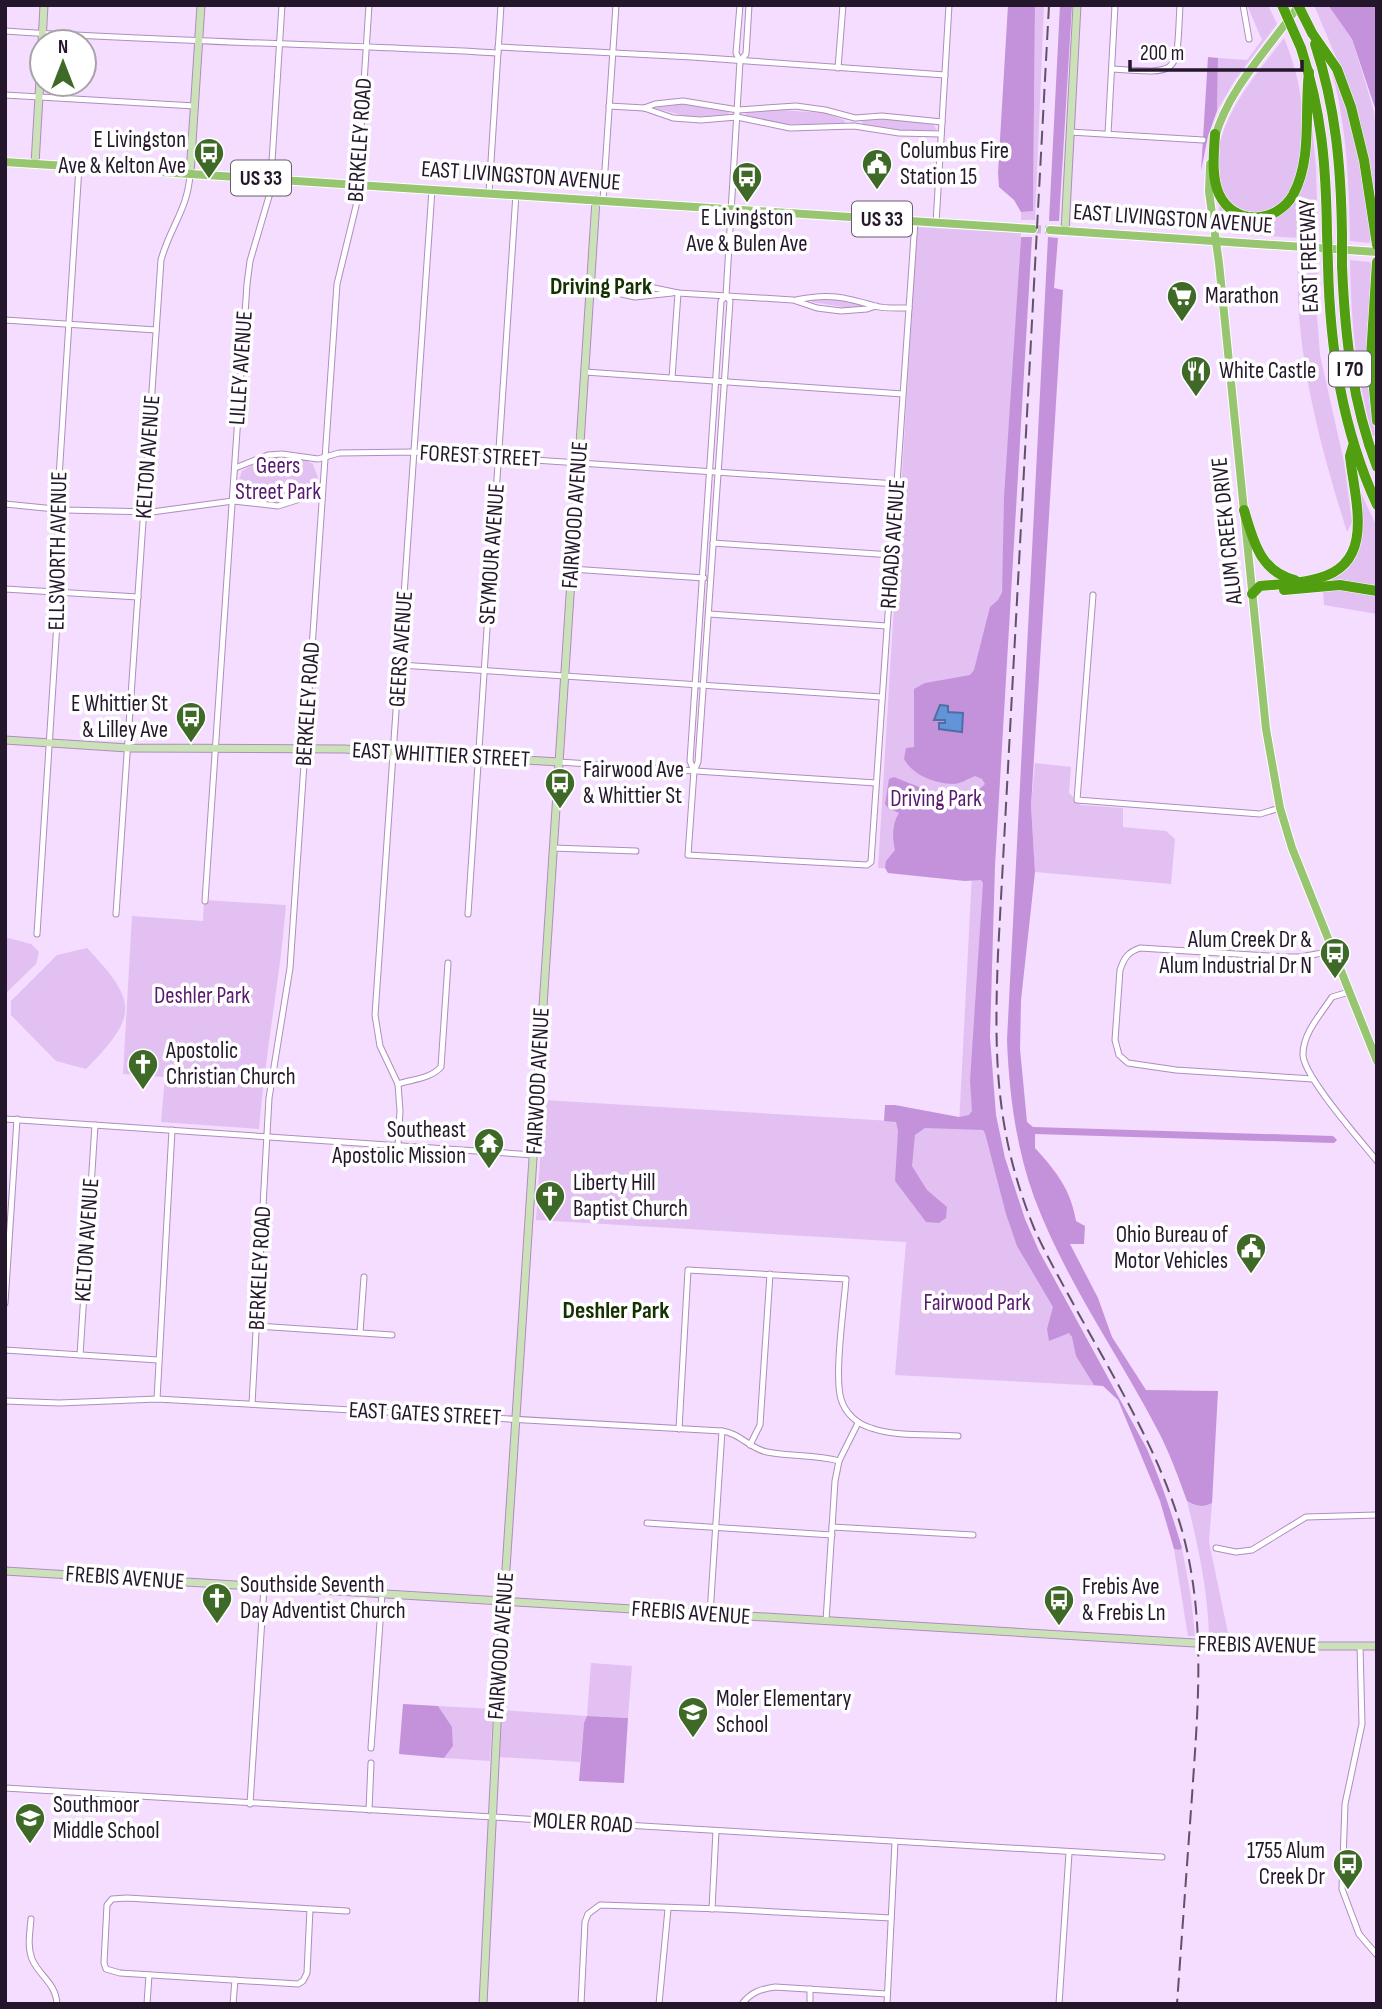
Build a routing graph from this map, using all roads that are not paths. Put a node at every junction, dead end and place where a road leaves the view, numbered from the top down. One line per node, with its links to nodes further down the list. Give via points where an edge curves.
1 (44, 5): 17 (street)
2 (201, 5): 23 (street, KELTON AVENUE)
3 (282, 5): 24 (street, LILLEY AVENUE)
4 (369, 5): 25 (street, BERKELEY ROAD)
5 (501, 5): 26 (street)
6 (616, 5): 27 (street, FAIRWOOD AVENUE)
7 (740, 5): 28 (street, via 736,53)
8 (749, 5): 28 (street, via 746,54)
9 (843, 5): 29 (street)
10 (949, 5): 32 (street)
11 (1077, 5): 42 (street)
12 (1115, 5): 30 (street)
13 (1180, 5): 30 (street, via 1178,54 1171,66 1156,72)
14 (1243, 5): 21 (street)
15 (1282, 5): 31 (highway, EAST FREEWAY / I 70, bridge)
16 (1299, 5): 19 (highway, EAST FREEWAY / I 70, bridge); 44 (main road, ALUM CREEK DRIVE, via 1236,91)
17 (43, 28)
18 (5, 31): 20 (street)
19 (1312, 33): 64 (highway, via 1337,69 1351,107); 87 (highway, EAST FREEWAY / I 70, bridge, via 1328,83 1337,134 1351,375)
20 (28, 37)
21 (1249, 39)
22 (98, 41): 23 (street)
23 (199, 42): 24 (street); 37 (street, KELTON AVENUE)
24 (279, 44): 25 (street); 51 (street, LILLEY AVENUE)
25 (367, 46): 26 (street); 52 (street, BERKELEY ROAD)
26 (498, 50): 27 (street); 54 (street)
27 (613, 53): 28 (street); 38 (street, FAIRWOOD AVENUE)
28 (740, 61): 29 (street); 40 (street)
29 (838, 68): 32 (street)
30 (1112, 69): 45 (street)
31 (1309, 72): 44 (highway, via 1303,163 1295,191 1278,211 1253,218 1226,205 1216,180); 82 (highway, EAST FREEWAY / I 70, bridge, via 1323,135 1335,370)
32 (945, 75): 41 (street)
33 (5, 95): 34 (street)
34 (28, 96)
35 (39, 98): 48 (street)
36 (56, 98): 37 (street)
37 (195, 106): 50 (street, KELTON AVENUE)
38 (609, 106): 39 (street); 56 (street, FAIRWOOD AVENUE)
39 (645, 108): 40 (street, via 673,118 701,120); 40 (street, via 682,101)
40 (738, 114): 41 (street, via 796,106 855,118); 43 (street, via 790,128 854,126); 57 (street)
41 (942, 122): 43 (street)
42 (1070, 132): 45 (street); 62 (street)
43 (941, 134): 59 (street)
44 (1216, 134): 63 (main road, ALUM CREEK DRIVE, via 1209,192)
45 (1108, 135): 46 (street)
46 (1203, 140)
47 (5, 162): 48 (main road, EAST LIVINGSTON AVENUE / US 33)
48 (35, 164): 49 (main road, EAST LIVINGSTON AVENUE / US 33)
49 (79, 167): 50 (main road, EAST LIVINGSTON AVENUE / US 33); 74 (street, ELLSWORTH AVENUE)
50 (190, 174): 51 (main road, EAST LIVINGSTON AVENUE / US 33); 75 (street, KELTON AVENUE, via 186,204 161,260)
51 (270, 179): 52 (main road, EAST LIVINGSTON AVENUE / US 33); 88 (street, LILLEY AVENUE, via 268,207 248,270)
52 (358, 185): 53 (main road, EAST LIVINGSTON AVENUE / US 33); 84 (street, BERKELEY ROAD, via 337,284)
53 (432, 189): 54 (main road, EAST LIVINGSTON AVENUE / US 33); 83 (street, GEERS AVENUE)
54 (489, 193): 55 (main road, EAST LIVINGSTON AVENUE / US 33)
55 (516, 194): 56 (main road, EAST LIVINGSTON AVENUE / US 33); 85 (street, SEYMOUR AVENUE)
56 (600, 200): 57 (main road, EAST LIVINGSTON AVENUE / US 33); 67 (street, FAIRWOOD AVENUE)
57 (732, 209): 58 (main road, EAST LIVINGSTON AVENUE / US 33); 69 (street)
58 (915, 221): 59 (main road, EAST LIVINGSTON AVENUE / US 33); 72 (street, RHOADS AVENUE)
59 (936, 223): 60 (main road, EAST LIVINGSTON AVENUE / US 33)
60 (1034, 229)
61 (1050, 230): 62 (main road, EAST LIVINGSTON AVENUE)
62 (1065, 231): 63 (main road, EAST LIVINGSTON AVENUE)
63 (1216, 242): 65 (main road, EAST LIVINGSTON AVENUE); 97 (main road, ALUM CREEK DRIVE)
64 (1377, 245)
65 (1377, 252)
66 (1377, 262): 81 (highway, via 1371,356)
67 (591, 286): 68 (street, via 639,285); 68 (street, via 635,297); 76 (street, FAIRWOOD AVENUE)
68 (678, 292): 69 (street); 77 (street)
69 (726, 296): 70 (street); 78 (street, via 720,301); 79 (street, via 730,301)
70 (793, 300): 71 (street, via 838,296); 71 (street, via 841,311)
71 (876, 306): 72 (street)
72 (909, 308): 80 (street, RHOADS AVENUE)
73 (5, 320): 74 (street)
74 (69, 324): 75 (street); 96 (street, ELLSWORTH AVENUE)
75 (156, 330): 98 (street, KELTON AVENUE)
76 (585, 372): 77 (street); 86 (street, FAIRWOOD AVENUE)
77 (672, 378): 78 (street)
78 (715, 381): 79 (street); 89 (street)
79 (724, 381): 80 (street); 90 (street)
80 (903, 394): 91 (street, RHOADS AVENUE)
81 (1377, 421)
82 (1353, 445): 95 (highway, EAST FREEWAY / I 70); 104 (highway, via 1350,456 1358,519 1355,545 1334,572)
83 (414, 452): 84 (street, FOREST STREET); 85 (street, FOREST STREET); 113 (street, GEERS AVENUE)
84 (325, 457): 88 (street, FOREST STREET, via 268,456); 92 (street, BERKELEY ROAD)
85 (498, 457): 86 (street, FOREST STREET); 114 (street, SEYMOUR AVENUE)
86 (579, 462): 89 (street, FOREST STREET); 101 (street, FAIRWOOD AVENUE)
87 (1377, 467)
88 (235, 468): 93 (street, LILLEY AVENUE)
89 (709, 471): 90 (street, FOREST STREET); 102 (street)
90 (718, 472): 91 (street, FOREST STREET); 99 (street)
91 (897, 484): 100 (street, RHOADS AVENUE)
92 (322, 492): 93 (street, via 278,506); 122 (street, BERKELEY ROAD)
93 (233, 501): 98 (street); 123 (street, LILLEY AVENUE)
94 (5, 504): 96 (street)
95 (1377, 505)
96 (57, 509): 98 (street); 107 (street, ELLSWORTH AVENUE)
97 (1244, 510): 104 (highway, via 1262,559 1285,577); 108 (main road, ALUM CREEK DRIVE)
98 (144, 512): 110 (street, KELTON AVENUE)
99 (713, 543): 100 (street); 103 (street)
100 (892, 555): 112 (street, RHOADS AVENUE)
101 (571, 569): 102 (street); 115 (street, FAIRWOOD AVENUE)
102 (702, 578): 103 (street); 116 (street)
103 (711, 579): 111 (street)
104 (1310, 580): 108 (highway, via 1260,586)
105 (5, 589): 107 (street)
106 (1377, 591): 108 (highway, via 1340,585)
107 (60, 592): 110 (street); 120 (street, ELLSWORTH AVENUE)
108 (1252, 594): 129 (main road, ALUM CREEK DRIVE, via 1269,751)
109 (1093, 595): 129 (street, via 1077,800 1260,814)
110 (138, 597): 121 (street, KELTON AVENUE)
111 (709, 614): 112 (street); 117 (street)
112 (887, 626): 118 (street, RHOADS AVENUE)
113 (400, 665): 114 (street); 124 (street, GEERS AVENUE)
114 (484, 671): 115 (street); 125 (street, SEYMOUR AVENUE)
115 (564, 676): 116 (street); 126 (street, FAIRWOOD AVENUE)
116 (695, 685): 117 (street); 127 (street, via 690,761)
117 (704, 685): 118 (street); 127 (street)
118 (882, 697): 128 (street, RHOADS AVENUE)
119 (5, 740): 120 (street, EAST WHITTIER STREET)
120 (50, 743): 121 (street, EAST WHITTIER STREET); 135 (street, ELLSWORTH AVENUE)
121 (128, 748): 123 (street, EAST WHITTIER STREET); 133 (street, KELTON AVENUE)
122 (305, 748): 123 (street, EAST WHITTIER STREET); 124 (street, EAST WHITTIER STREET); 146 (street, BERKELEY ROAD, via 289,976 272,1078)
123 (216, 750): 132 (street, LILLEY AVENUE)
124 (394, 752): 125 (street, EAST WHITTIER STREET); 141 (street, GEERS AVENUE, via 375,1015 380,1046)
125 (478, 758): 126 (street, EAST WHITTIER STREET); 134 (street, SEYMOUR AVENUE)
126 (559, 762): 127 (street, EAST WHITTIER STREET); 130 (street, FAIRWOOD AVENUE)
127 (694, 771): 128 (street, EAST WHITTIER STREET); 128 (street, RHOADS AVENUE, via 688,855 867,865 872,857)
128 (876, 783)
129 (1280, 808): 136 (main road, ALUM CREEK DRIVE)
130 (553, 848): 131 (street); 148 (street, FAIRWOOD AVENUE)
131 (636, 851)
132 (205, 901)
133 (116, 914)
134 (468, 914)
135 (37, 934)
136 (1333, 951): 138 (main road, ALUM CREEK DRIVE); 140 (street, via 1300,957 1149,948 1131,951 1120,970 1115,1040 1118,1055 1128,1063)
137 (448, 963): 141 (street, via 441,1067 427,1077)
138 (1349, 992): 139 (main road, ALUM CREEK DRIVE); 140 (street, via 1332,997 1307,1037 1303,1059)
139 (1377, 1061)
140 (1312, 1079): 149 (street)
141 (398, 1084): 147 (street, GEERS AVENUE)
142 (5, 1119): 143 (street)
143 (17, 1119): 144 (street); 152 (street)
144 (94, 1125): 145 (street); 157 (street, KELTON AVENUE)
145 (172, 1130): 146 (street); 158 (street)
146 (268, 1137): 147 (street); 153 (street, BERKELEY ROAD)
147 (398, 1146): 148 (street)
148 (534, 1155): 162 (street, FAIRWOOD AVENUE)
149 (1377, 1161)
150 (770, 1275): 163 (street, via 846,1279 839,1390 843,1405); 164 (street, via 688,1270); 167 (street, via 760,1425)
151 (364, 1277): 154 (street)
152 (5, 1303)
153 (257, 1326): 154 (street); 161 (street, BERKELEY ROAD)
154 (360, 1332): 155 (street)
155 (392, 1335)
156 (5, 1350): 157 (street)
157 (80, 1355): 158 (street)
158 (158, 1360): 159 (street)
159 (157, 1399): 160 (street, EAST GATES STREET); 161 (street, EAST GATES STREET)
160 (5, 1401)
161 (252, 1404): 162 (street, EAST GATES STREET)
162 (517, 1419): 164 (street, EAST GATES STREET); 179 (street, FAIRWOOD AVENUE)
163 (858, 1423): 166 (street, via 882,1431); 168 (street)
164 (679, 1429): 165 (street, EAST GATES STREET)
165 (722, 1431): 167 (street, EAST GATES STREET); 172 (street)
166 (958, 1436)
167 (750, 1446): 168 (street, EAST GATES STREET, via 770,1453)
168 (839, 1461): 171 (street)
169 (1377, 1515): 175 (street, via 1306,1517 1252,1550)
170 (647, 1523): 172 (street)
171 (832, 1527): 173 (street); 174 (street)
172 (716, 1528): 173 (street); 180 (street)
173 (832, 1535): 181 (street)
174 (973, 1535)
175 (1216, 1548)
176 (5, 1571): 177 (street, FREBIS AVENUE)
177 (264, 1587): 178 (street, FREBIS AVENUE); 187 (street)
178 (382, 1594): 179 (street, FREBIS AVENUE); 184 (street)
179 (504, 1601): 180 (street, FREBIS AVENUE); 189 (street, FAIRWOOD AVENUE)
180 (710, 1614): 181 (street, FREBIS AVENUE)
181 (826, 1621): 182 (street, FREBIS AVENUE, via 1244,1647)
182 (1360, 1646): 183 (street, FREBIS AVENUE); 200 (street, via 1362,1724 1345,1804 1342,1883 1357,1930)
183 (1377, 1646)
184 (371, 1748)
185 (371, 1763): 188 (street)
186 (5, 1788): 187 (street, MOLER ROAD)
187 (250, 1804): 188 (street, MOLER ROAD)
188 (369, 1810): 189 (street, MOLER ROAD)
189 (493, 1818): 190 (street, MOLER ROAD); 208 (street, FAIRWOOD AVENUE)
190 (716, 1831): 191 (street, MOLER ROAD); 196 (street)
191 (895, 1842): 192 (street, MOLER ROAD); 198 (street)
192 (1069, 1853): 193 (street, MOLER ROAD); 214 (street)
193 (1161, 1857)
194 (310, 1909): 197 (street); 201 (street, via 112,1899 106,1911 106,1969); 202 (street, via 303,1981)
195 (668, 1909): 196 (street); 209 (street, via 607,1905 588,1914); 210 (street)
196 (712, 1909): 198 (street)
197 (347, 1911)
198 (891, 1918): 204 (street)
199 (31, 1919): 205 (street, via 33,1960 54,1989)
200 (1377, 1955)
201 (149, 1975): 202 (street); 206 (street)
202 (234, 1980): 207 (street)
203 (810, 1989): 204 (street); 211 (street, via 761,1990); 212 (street)
204 (887, 1994): 213 (street)
205 (57, 2004)
206 (147, 2004)
207 (233, 2004)
208 (483, 2004)
209 (582, 2004)
210 (659, 2004)
211 (742, 2004)
212 (810, 2004)
213 (887, 2004)
214 (1059, 2004)

